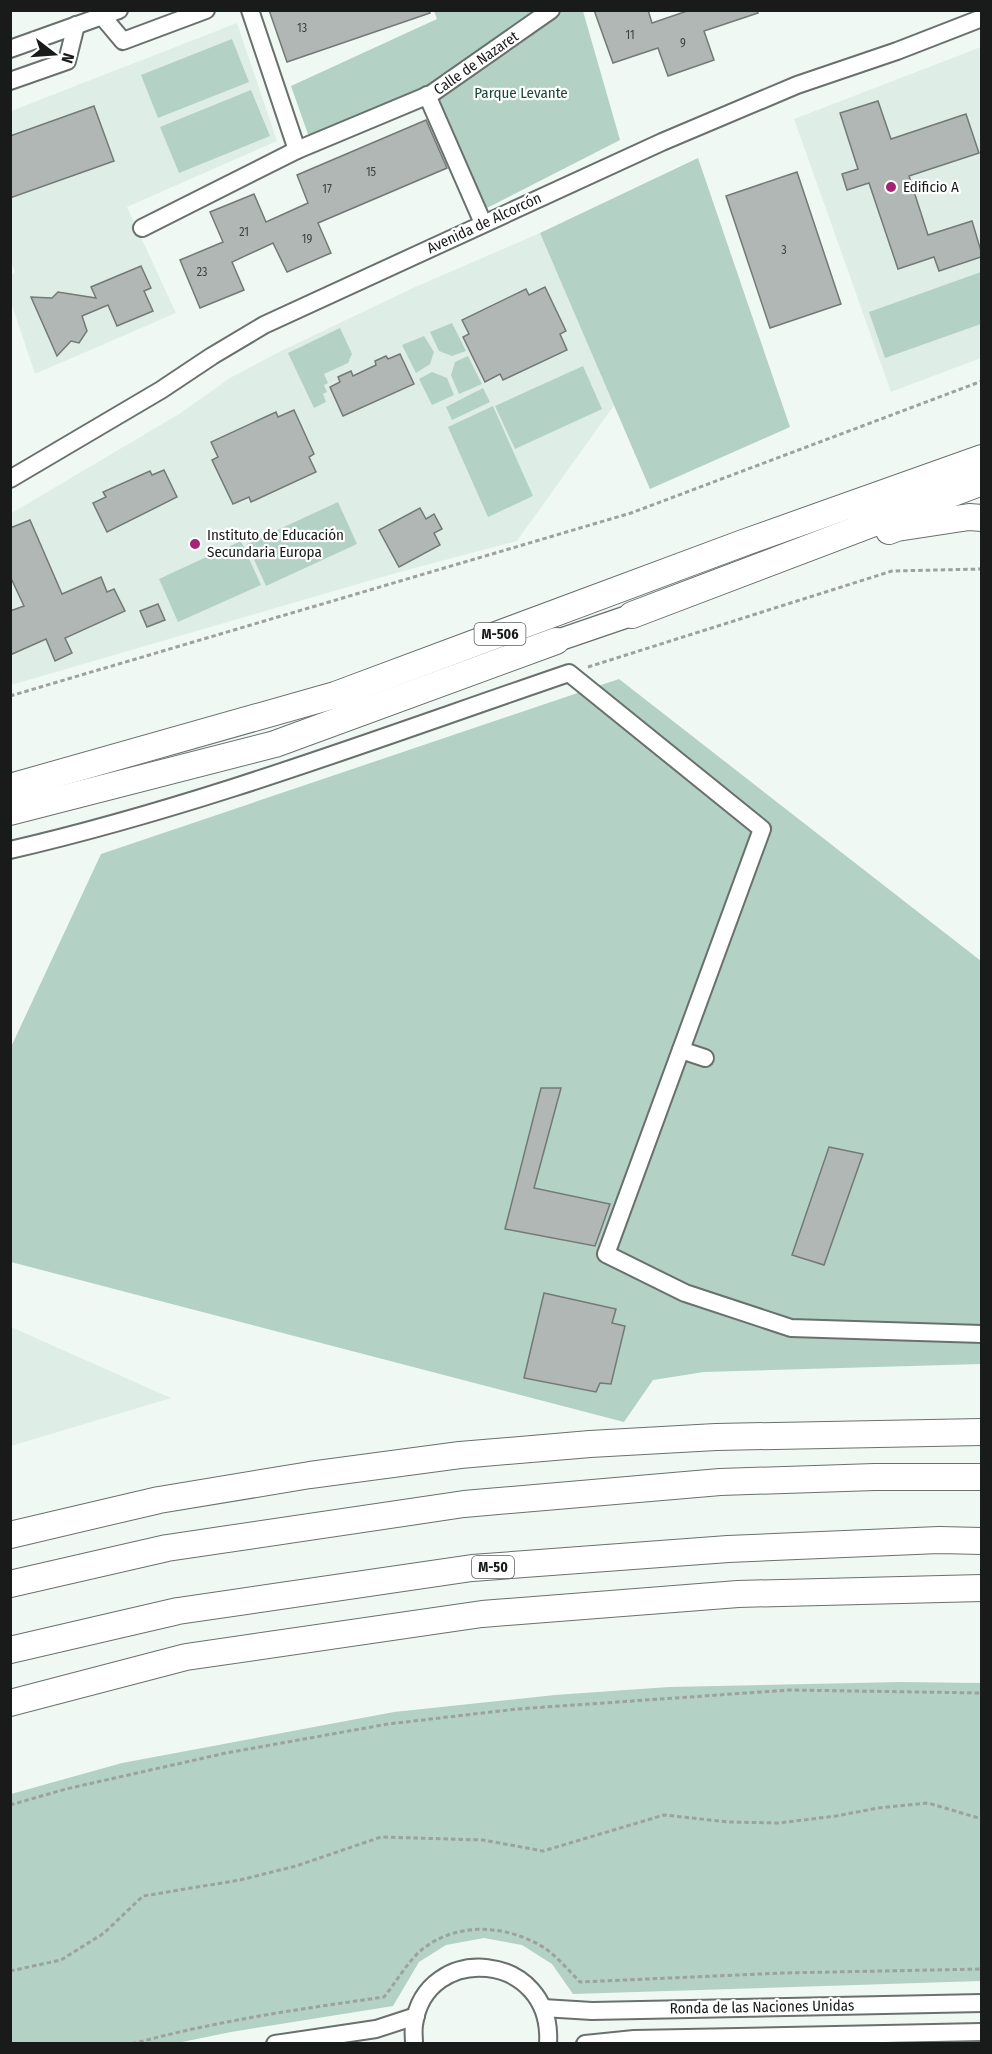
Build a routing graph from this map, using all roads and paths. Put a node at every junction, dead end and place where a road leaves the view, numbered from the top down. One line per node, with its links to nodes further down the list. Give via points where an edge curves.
1 (206, 10): 4 (street, via 123,41)
2 (250, 10): 10 (street)
3 (551, 10): 9 (street, Calle de Nazaret)
4 (110, 13): 6 (street)
5 (981, 18): 11 (street, Avenida de Alcorcón, via 797,85)
6 (76, 26): 7 (street); 8 (street, via 67,61)
7 (10, 49)
8 (10, 81)
9 (427, 95): 10 (street, Calle de Nazaret); 11 (street)
10 (297, 150): 12 (street, Calle de Nazaret)
11 (483, 223): 16 (street, Avenida de Alcorcón, via 264,325)
12 (142, 228)
13 (981, 381): 24 (path, via 631,513)
14 (981, 443): 19 (highway)
15 (981, 458): 19 (highway, M-506)
16 (10, 479)
17 (981, 482): 21 (highway, M-506)
18 (981, 518): 21 (highway, M-506, via 897,528 724,591)
19 (743, 543): 25 (highway, M-506, via 335,696)
20 (981, 569): 23 (path, via 892,572)
21 (632, 615): 22 (main road, M-506)
22 (556, 641): 26 (highway, M-506, via 275,744)
23 (569, 673): 27 (street, via 178,806); 28 (street, via 762,829)
24 (10, 696)
25 (10, 787)
26 (10, 812)
27 (10, 850)
28 (681, 1050): 29 (street); 30 (street, via 606,1254 685,1293 791,1328)
29 (705, 1058)
30 (981, 1334)
31 (981, 1432): 33 (highway, via 716,1437 460,1455 159,1500)
32 (981, 1477): 35 (highway, via 720,1482 464,1503 167,1548)
33 (10, 1535)
34 (981, 1541): 37 (highway, M-50, via 728,1549 472,1568 178,1611)
35 (10, 1584)
36 (981, 1588): 39 (highway, via 738,1594 482,1614 186,1657)
37 (10, 1650)
38 (981, 1693): 40 (path, via 790,1690 517,1709 388,1724 226,1752)
39 (10, 1703)
40 (10, 1805)
41 (981, 1819): 43 (path, via 928,1803 779,1823 664,1815 543,1851 483,1840 381,1837 285,1869 143,1896 104,1933 61,1960)
42 (981, 1969): 48 (path, via 580,1982 545,1949 520,1935 480,1929 453,1933 420,1951 384,1997 242,2019)
43 (10, 1971)
44 (981, 2003): 45 (street, Ronda de las Naciones Unidas, via 592,2011)
45 (543, 2008): 46 (street, via 536,1995 517,1978 479,1967 462,1970 435,1984); 51 (street)
46 (416, 2016): 49 (street, via 376,2029); 50 (street)
47 (981, 2032): 52 (street, Ronda de las Naciones Unidas)
48 (132, 2043)
49 (275, 2043)
50 (414, 2043)
51 (548, 2043)
52 (585, 2043)

